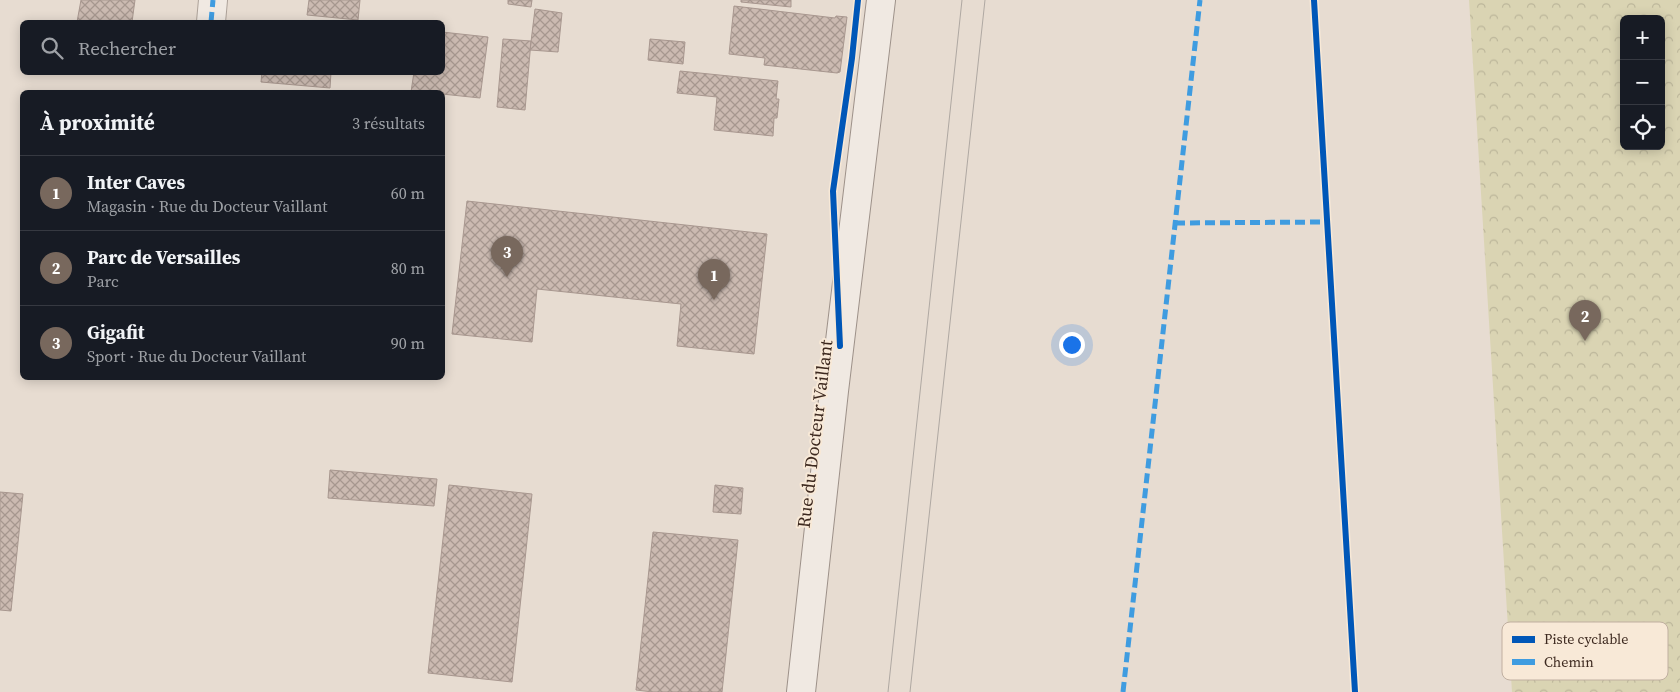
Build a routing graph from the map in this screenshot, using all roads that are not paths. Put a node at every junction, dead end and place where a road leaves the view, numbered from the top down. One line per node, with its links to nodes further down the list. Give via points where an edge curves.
1 (213, 0): 3 (main road)
2 (881, 0): 4 (main road, Rue du Docteur Vaillant)
3 (211, 20)
4 (800, 692)

